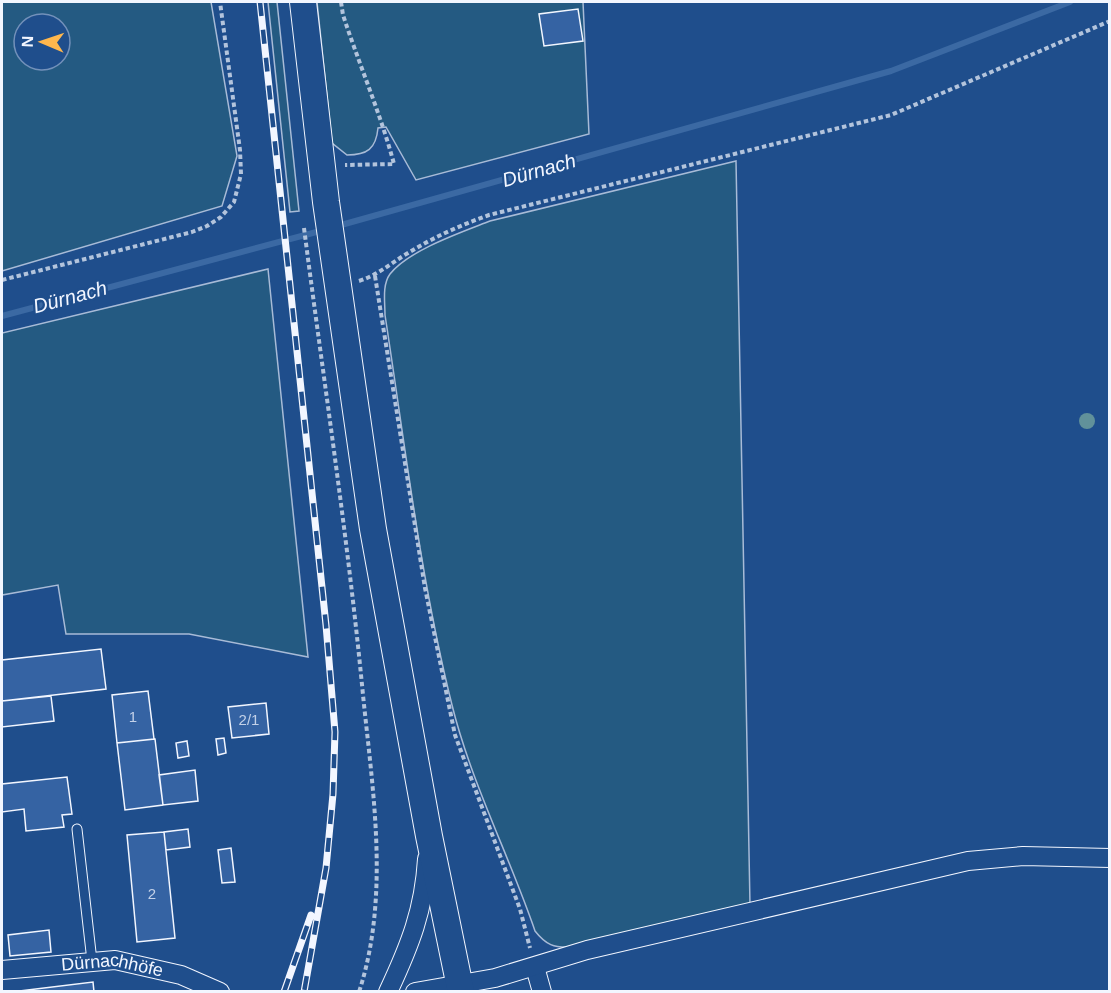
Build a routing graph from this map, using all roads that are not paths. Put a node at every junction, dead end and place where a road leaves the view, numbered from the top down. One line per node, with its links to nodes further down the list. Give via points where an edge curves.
1 (303, 2): 3 (main road, via 326,202 373,529)
2 (76, 829): 5 (lane)
3 (429, 836): 8 (main road); 10 (street, via 425,892 418,922)
4 (1110, 858): 6 (street, via 1023,856 968,861 599,947)
5 (92, 961): 7 (street, Dürnachhöfe); 9 (street, Dürnachhöfe, via 115,960 181,975)
6 (535, 967): 8 (street); 12 (street)
7 (2, 970)
8 (460, 988): 11 (street)
9 (220, 992)
10 (388, 992)
11 (415, 992)
12 (542, 992)

